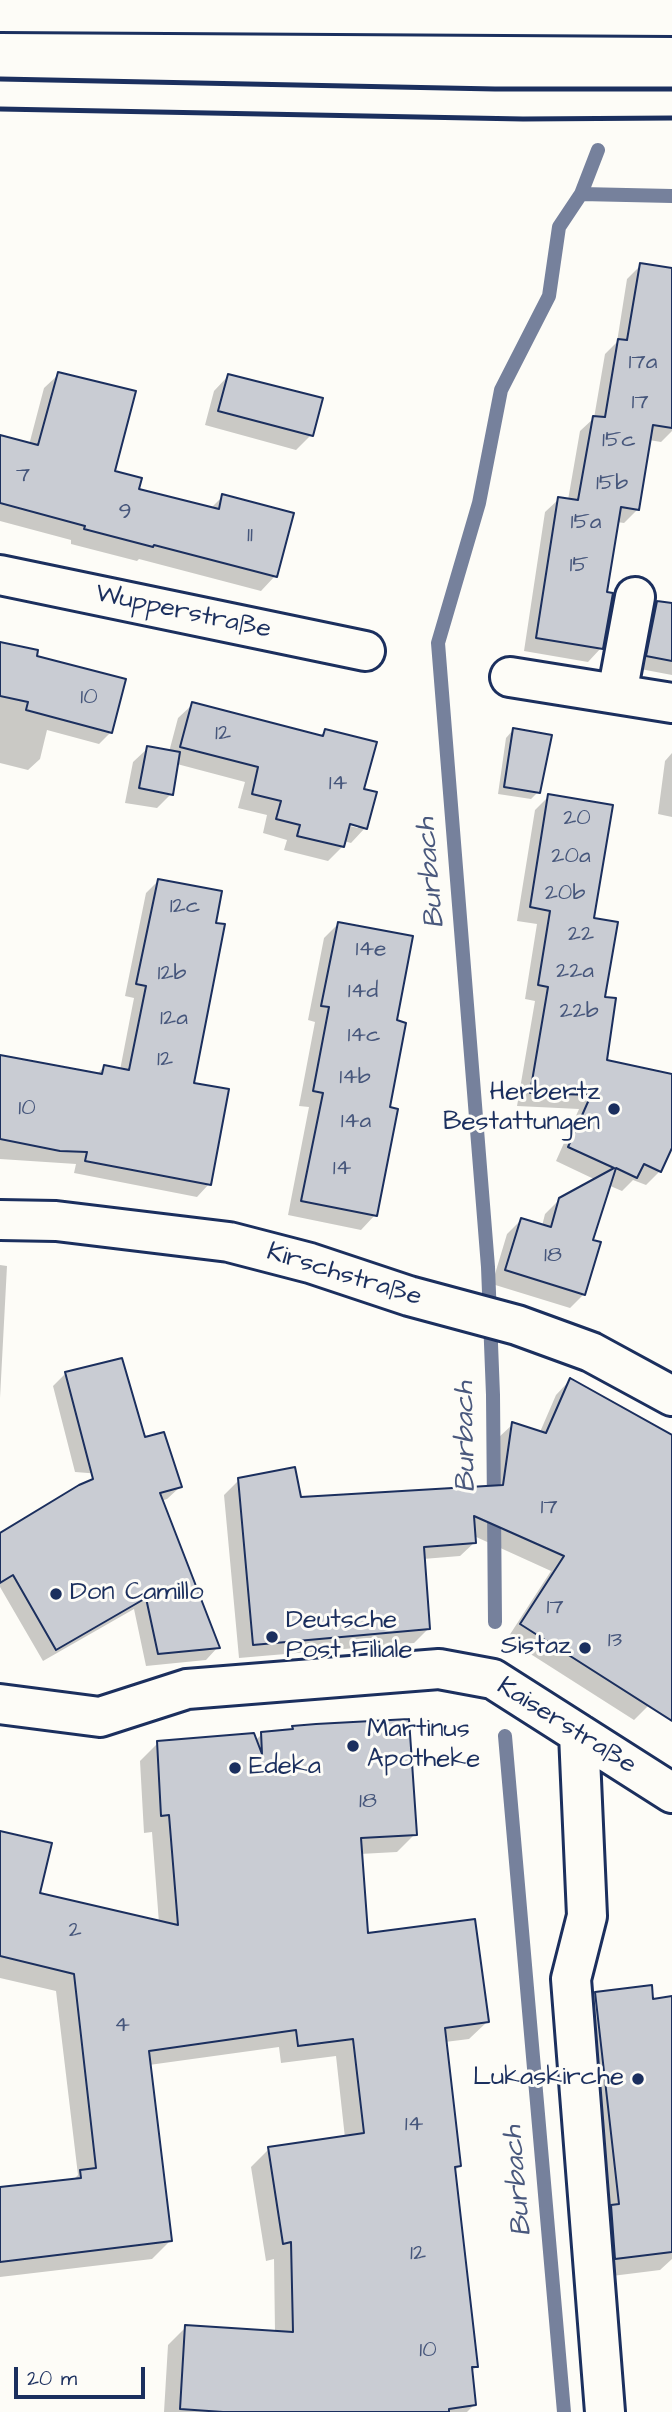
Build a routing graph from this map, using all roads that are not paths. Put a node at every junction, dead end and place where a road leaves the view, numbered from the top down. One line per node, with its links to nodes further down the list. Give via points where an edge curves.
1 (0, 12): 2 (street)
2 (672, 16)
3 (0, 575): 5 (street, Wupperstraße)
4 (635, 597): 7 (street)
5 (365, 651)
6 (510, 677): 7 (street)
7 (617, 694): 8 (street)
8 (672, 703)
9 (0, 1220): 10 (street, Kirschstraße, via 56,1221 229,1242 310,1263 591,1352)
10 (672, 1396)
11 (0, 1704): 12 (street, Kaiserstraße, via 100,1717 187,1689 439,1669 493,1679)
12 (579, 1734): 13 (street, Kaiserstraße); 14 (street, via 587,1916 571,1979)
13 (672, 1793)
14 (605, 2412)

